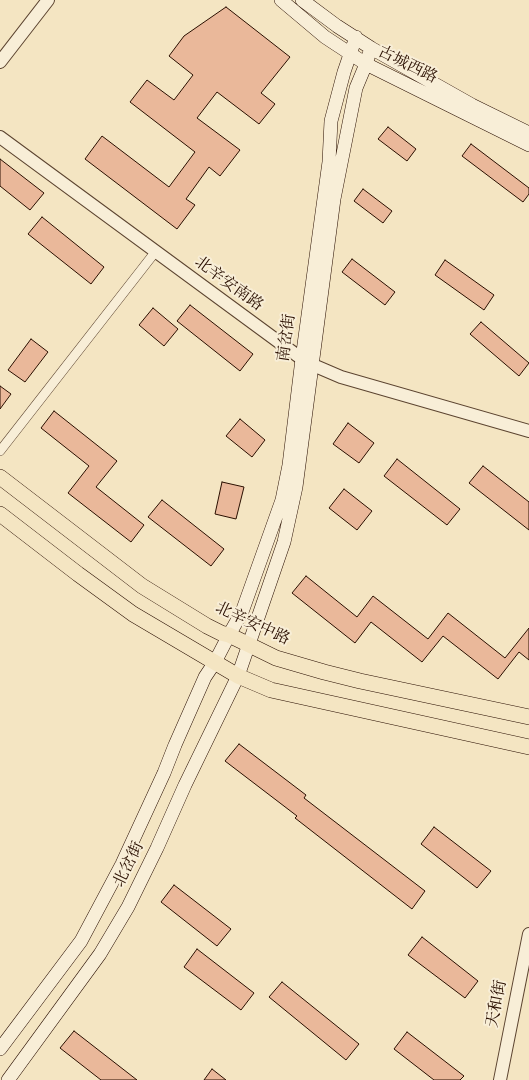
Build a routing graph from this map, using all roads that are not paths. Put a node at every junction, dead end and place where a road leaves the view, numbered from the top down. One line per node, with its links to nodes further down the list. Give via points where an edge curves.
1 (48, 0): 7 (street)
2 (281, 0): 6 (main road, 古城西路, via 325,37)
3 (302, 0): 4 (main road, 古城西路)
4 (356, 37): 5 (main road, 古城西路); 6 (main road, 南岔街)
5 (370, 48): 8 (main road, 南岔街); 9 (main road, 古城西路, via 472,105)
6 (351, 54): 8 (main road, 古城西路); 13 (main road, 南岔街, via 331,122)
7 (0, 62)
8 (366, 64): 11 (main road, 古城西路); 13 (main road, 南岔街, via 356,88 334,199)
9 (529, 133)
10 (0, 137): 12 (street, 北辛安南路)
11 (529, 145)
12 (156, 252): 13 (street, 北辛安南路); 15 (street)
13 (307, 362): 14 (street, 北辛安南路, via 340,377); 18 (main road, 南岔街, via 282,500 242,612); 19 (main road, 南岔街, via 296,487 285,535)
14 (529, 431)
15 (0, 451)
16 (0, 477): 18 (main road, 北辛安中路, via 142,586 208,626)
17 (0, 514): 20 (main road, via 133,614)
18 (229, 635): 19 (main road, 北辛安中路); 20 (main road, 北岔街)
19 (248, 645): 21 (main road, 北岔街); 22 (main road, 北辛安中路, via 276,658 324,672)
20 (215, 662): 21 (main road); 25 (main road, 北岔街, via 122,864 81,941)
21 (238, 676): 23 (main road, via 271,690); 26 (main road, 北岔街, via 128,907 100,954)
22 (529, 717)
23 (529, 747)
24 (529, 934): 27 (street, 天和街)
25 (0, 1049)
26 (8, 1080)
27 (500, 1080)

